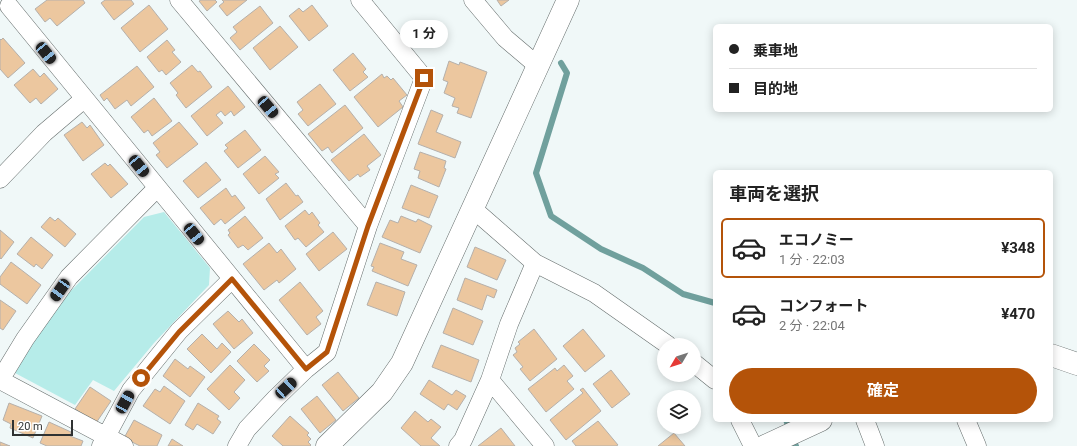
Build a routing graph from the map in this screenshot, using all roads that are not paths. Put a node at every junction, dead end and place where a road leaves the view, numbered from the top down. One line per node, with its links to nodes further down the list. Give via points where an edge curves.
1 (179, 0): 11 (street)
2 (360, 0): 11 (street, via 424,78)
3 (473, 0): 6 (street, via 505,38)
4 (568, 0): 6 (street)
5 (9, 7): 7 (street)
6 (538, 66): 10 (street)
7 (84, 99): 8 (street, via 44,133); 9 (street)
8 (0, 178)
9 (157, 188): 13 (street); 20 (street, via 69,277 25,339)
10 (472, 208): 12 (street); 29 (street, via 402,363 382,392)
11 (368, 226): 17 (street, via 327,352)
12 (535, 263): 14 (street, via 594,293); 21 (street, via 509,324)
13 (232, 279): 17 (street); 26 (street, via 179,332 131,390)
14 (658, 338)
15 (1053, 356): 16 (street)
16 (1077, 364)
17 (306, 369): 28 (street, via 247,429)
18 (701, 369): 19 (street)
19 (713, 378)
20 (0, 380): 26 (street)
21 (490, 380): 30 (street); 31 (street)
22 (741, 422): 32 (street)
23 (817, 422): 33 (street)
24 (866, 422): 34 (street)
25 (967, 422): 35 (street)
26 (103, 441): 27 (street)
27 (124, 446)
28 (237, 446)
29 (327, 446)
30 (458, 446)
31 (545, 446)
32 (753, 446)
33 (765, 446)
34 (875, 446)
35 (977, 446)

